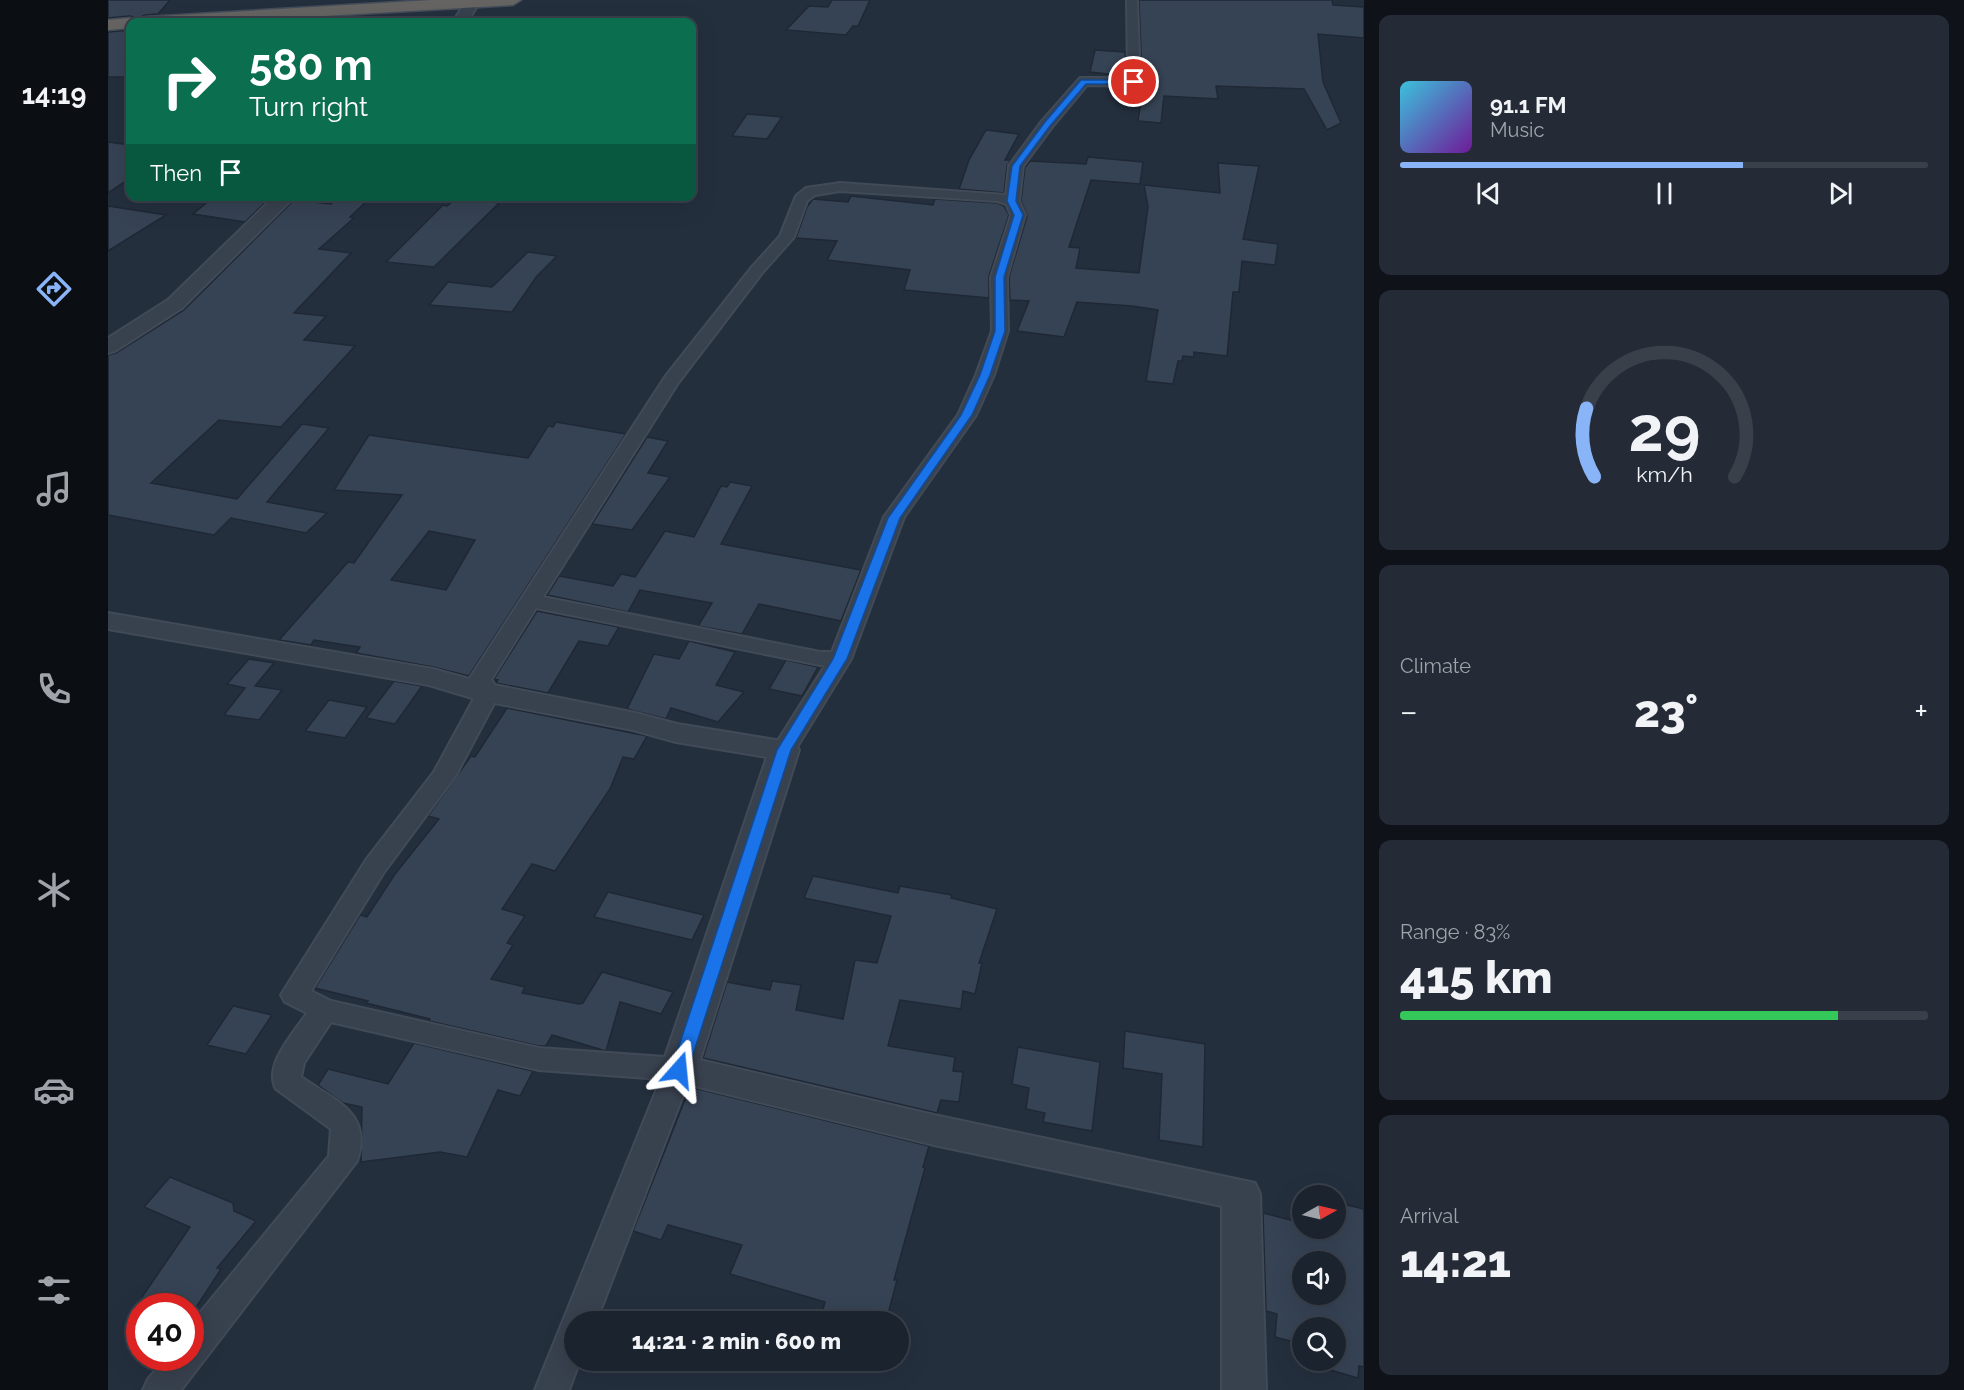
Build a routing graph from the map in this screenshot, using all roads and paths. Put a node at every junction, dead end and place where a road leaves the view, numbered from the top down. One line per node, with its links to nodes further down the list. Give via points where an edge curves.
1 (513, 0): 3 (highway)
2 (1132, 0): 9 (street, via 1134,82 1084,81 1016,166)
3 (472, 3): 4 (highway); 5 (street)
4 (214, 18)
5 (463, 18)
6 (126, 23): 7 (highway)
7 (108, 25)
8 (281, 201): 10 (street, via 176,304)
9 (1012, 201): 11 (street, via 998,196 840,187 810,191 801,199 787,237 671,381); 13 (street, via 1018,215 999,277 1000,331 985,375 967,415 894,518)
10 (108, 347)
11 (532, 601): 13 (street, via 820,659); 14 (street, via 479,681)
12 (108, 621): 14 (street, via 360,663)
13 (840, 659): 15 (street)
14 (489, 692): 15 (street, via 676,733); 16 (street, via 444,775 375,866 295,995)
15 (784, 750): 17 (street)
16 (324, 1010): 17 (street, via 539,1059); 19 (street, via 290,1062 286,1081 344,1123 346,1151)
17 (679, 1070): 18 (street); 24 (street, via 934,1130 1241,1194)
18 (583, 1311)
19 (204, 1334)
20 (564, 1359): 23 (street)
21 (175, 1371): 22 (street)
22 (160, 1390)
23 (552, 1390)
24 (1244, 1390)

